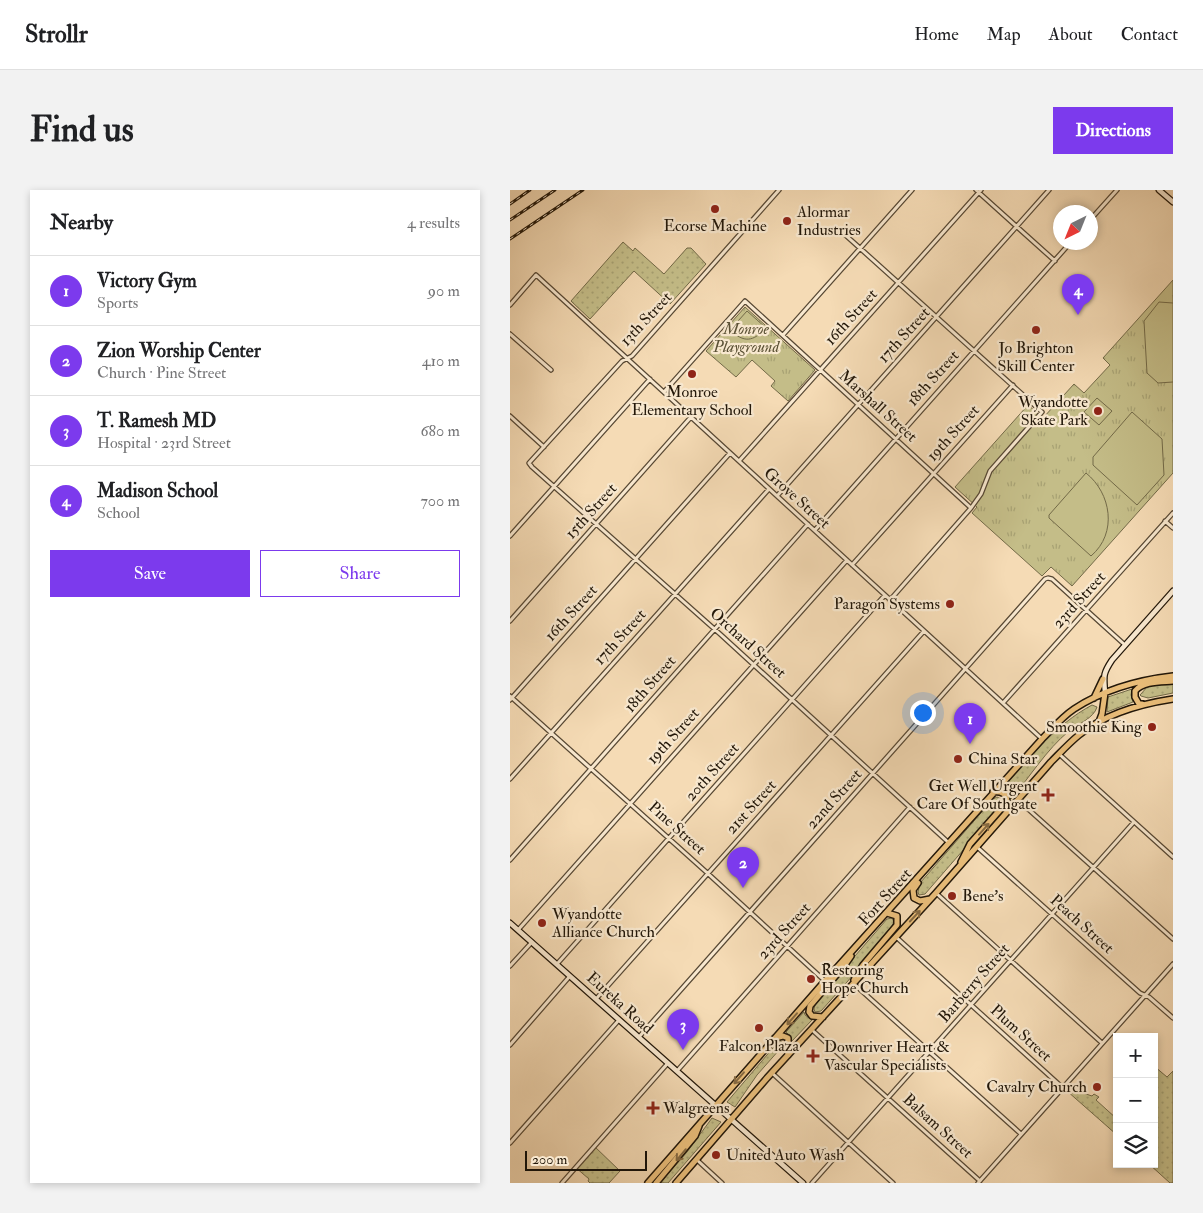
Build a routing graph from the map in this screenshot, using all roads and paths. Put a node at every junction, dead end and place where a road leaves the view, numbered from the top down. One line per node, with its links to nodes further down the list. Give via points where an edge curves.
1 (780, 190): 20 (street, 13th Street)
2 (912, 190): 11 (street)
3 (1049, 190): 9 (street, 17th Street)
4 (1117, 190): 8 (street)
5 (1159, 190): 7 (main road)
6 (979, 191): 9 (street); 14 (street, 16th Street)
7 (1173, 202)
8 (1098, 211)
9 (1017, 226): 13 (street); 16 (street, 17th Street)
10 (842, 232): 11 (street)
11 (860, 248): 14 (street); 18 (street)
12 (1064, 250): 13 (street, 18th Street)
13 (1055, 261): 19 (street, 18th Street)
14 (898, 282): 16 (street); 22 (street, 16th Street)
15 (510, 305): 20 (street, Grove Street, via 536,275)
16 (936, 317): 19 (street); 26 (street, 17th Street)
17 (510, 334): 21 (street)
18 (783, 336): 22 (street, Marshall Street); 25 (street, Marshall Street, via 745,301)
19 (975, 351): 24 (street); 29 (street, 18th Street)
20 (627, 358): 23 (street, Grove Street); 30 (street, 13th Street)
21 (551, 370)
22 (820, 370): 26 (street, Marshall Street); 32 (street, 16th Street)
23 (650, 379): 25 (street, Grove Street); 35 (street)
24 (1013, 385): 34 (street, 19th Street); 38 (street, via 1042,412 992,467 981,494)
25 (664, 392): 28 (street, Grove Street)
26 (858, 405): 29 (street, Marshall Street); 37 (street, 17th Street)
27 (510, 416): 30 (street)
28 (692, 417): 31 (street, Grove Street); 41 (street, 15th Street)
29 (896, 439): 34 (street, Marshall Street); 44 (street, 18th Street)
30 (544, 447): 33 (street, 13th Street)
31 (730, 453): 32 (street, Grove Street); 46 (street, 16th Street)
32 (739, 461): 36 (street, Grove Street)
33 (530, 463): 35 (street, Orchard Street)
34 (934, 474): 38 (street, Marshall Street); 48 (street, 19th Street)
35 (554, 486): 41 (street, Orchard Street); 45 (street)
36 (769, 489): 37 (street, Grove Street); 50 (street, 17th Street)
37 (777, 496): 42 (street, Grove Street)
38 (971, 508): 52 (street)
39 (1173, 513): 40 (street, 23rd Street)
40 (1165, 521): 43 (street); 53 (street, 23rd Street)
41 (596, 524): 46 (street, Orchard Street); 54 (street, 15th Street)
42 (808, 524): 44 (street, Grove Street); 55 (street, 18th Street)
43 (1173, 528)
44 (815, 530): 47 (street, Grove Street)
45 (510, 536)
46 (636, 559): 50 (street, Orchard Street); 64 (street, 16th Street)
47 (847, 560): 48 (street, Grove Street); 58 (street, 19th Street)
48 (852, 565): 51 (street, Grove Street)
49 (1173, 591): 57 (main road)
50 (674, 594): 55 (street, Orchard Street); 71 (street, 17th Street)
51 (885, 595): 52 (street, Grove Street); 66 (street, 20th Street)
52 (890, 600): 56 (street, Grove Street)
53 (1086, 610): 57 (street); 59 (street, 22nd Street, via 1048,578); 68 (street, 23rd Street)
54 (510, 621)
55 (714, 629): 58 (street, Orchard Street); 75 (street, 18th Street)
56 (924, 631): 59 (street, Grove Street); 72 (street, 21st Street)
57 (1125, 645): 61 (main road, via 1106,668)
58 (754, 664): 66 (street, Orchard Street); 80 (street, 19th Street)
59 (965, 668): 68 (street, Grove Street); 76 (street, 22nd Street)
60 (1173, 676): 63 (main road, Fort Street, via 1137,682)
61 (1103, 679): 63 (main road); 67 (main road)
62 (1173, 681): 69 (main road, via 1136,689 1135,697)
63 (1105, 693): 67 (main road, Fort Street); 70 (main road)
64 (511, 698): 71 (street, Pine Street)
65 (1172, 699): 69 (main road)
66 (793, 700): 72 (street, Orchard Street); 84 (street, 20th Street)
67 (1092, 700): 73 (main road, Fort Street, via 1073,710)
68 (1003, 703): 73 (street, Grove Street)
69 (1142, 705): 70 (main road)
70 (1099, 722): 74 (main road)
71 (551, 734): 75 (street, Pine Street); 77 (street, 17th Street)
72 (832, 735): 76 (street, Orchard Street); 91 (street, 21st Street)
73 (1042, 739): 78 (main road, Fort Street)
74 (1059, 754): 79 (main road); 82 (street)
75 (591, 768): 80 (street, Pine Street); 88 (street, 18th Street)
76 (874, 773): 81 (street, Orchard Street); 94 (street, 22nd Street)
77 (510, 779)
78 (993, 792): 83 (main road, Fort Street); 90 (main road, one-way to 78, via 970,844 1007,802 1003,793)
79 (1018, 800): 86 (main road); 89 (street)
80 (630, 803): 84 (street, Pine Street); 98 (street, 19th Street)
81 (910, 807): 85 (street, Orchard Street); 102 (street, 23rd Street)
82 (1134, 822): 87 (street); 89 (street, Barberry Street)
83 (962, 828): 85 (main road, Fort Street); 93 (main road, via 913,890 916,900)
84 (669, 839): 91 (street, Pine Street); 105 (street, 20th Street)
85 (950, 843): 95 (main road, Fort Street)
86 (977, 847): 90 (main road); 96 (street, Peach Street)
87 (1173, 857)
88 (510, 860)
89 (1094, 867): 96 (street, Barberry Street); 100 (street)
90 (957, 869): 92 (main road)
91 (708, 874): 94 (street, Pine Street); 113 (street, 21st Street)
92 (936, 893): 93 (main road); 104 (street)
93 (930, 899): 99 (main road, one-way to 93)
94 (750, 912): 102 (street, Pine Street); 119 (street, 22nd Street)
95 (887, 912): 103 (main road, Fort Street); 111 (main road, via 897,916 897,925 863,965)
96 (1052, 914): 104 (street, Barberry Street); 112 (street, Peach Street)
97 (510, 923): 98 (main road, Eureka Road)
98 (518, 930): 101 (main road, Eureka Road)
99 (896, 937): 110 (main road); 114 (street, Plum Street)
100 (1173, 939)
101 (532, 942): 105 (main road, Eureka Road); 107 (street)
102 (787, 946): 109 (street, Pine Street); 126 (street, 23rd Street)
103 (855, 948): 109 (main road, Fort Street); 115 (main road, via 810,1006 810,1014)
104 (1010, 960): 114 (street, Barberry Street); 121 (street)
105 (557, 964): 108 (main road, Eureka Road)
106 (1173, 964): 112 (street)
107 (510, 966)
108 (570, 976): 113 (main road, Eureka Road); 122 (street)
109 (825, 981): 120 (main road, Fort Street, one-way to 120)
110 (854, 984): 111 (main road); 123 (street)
111 (847, 991): 115 (main road)
112 (1145, 995): 116 (street, Peach Street); 121 (street)
113 (596, 999): 117 (main road, Eureka Road)
114 (971, 1005): 123 (street, Barberry Street); 128 (street, Plum Street)
115 (823, 1017): 118 (main road)
116 (1173, 1018)
117 (619, 1019): 119 (main road, Eureka Road); 134 (street)
118 (812, 1030): 124 (main road); 129 (street, Balsam Street)
119 (639, 1037): 125 (main road, Eureka Road)
120 (775, 1038): 124 (main road, via 788,1038); 130 (main road, Fort Street, one-way to 130)
121 (1102, 1043): 128 (street)
122 (510, 1045)
123 (930, 1052): 129 (street, Barberry Street); 133 (street)
124 (788, 1055): 127 (main road)
125 (668, 1063): 126 (main road, Eureka Road); 138 (street)
126 (677, 1071): 130 (main road, Eureka Road)
127 (772, 1073): 131 (main road); 135 (street)
128 (1063, 1088): 133 (street)
129 (888, 1098): 135 (street, Barberry Street); 137 (street, Balsam Street)
130 (717, 1105): 131 (main road, Eureka Road); 132 (main road, Fort Street)
131 (732, 1119): 136 (main road); 143 (main road, Eureka Road)
132 (700, 1123): 139 (main road, Fort Street); 140 (main road, one-way to 140, via 695,1136)
133 (1021, 1134): 137 (street)
134 (510, 1143)
135 (849, 1143): 144 (street, Barberry Street); 145 (street)
136 (697, 1160): 141 (main road); 142 (street)
137 (979, 1182)
138 (562, 1183)
139 (648, 1183)
140 (656, 1183)
141 (676, 1183)
142 (722, 1183)
143 (803, 1183)
144 (812, 1183)
145 (893, 1183)

